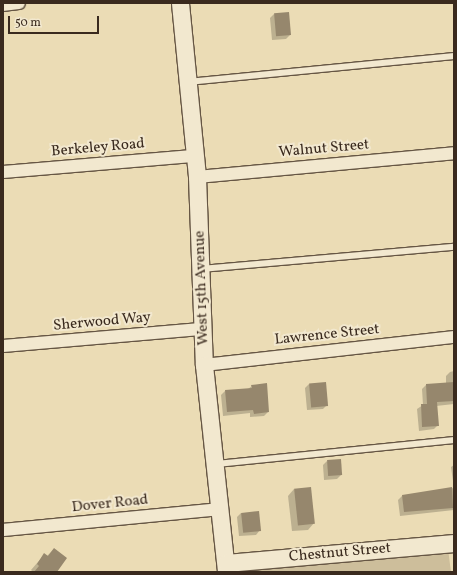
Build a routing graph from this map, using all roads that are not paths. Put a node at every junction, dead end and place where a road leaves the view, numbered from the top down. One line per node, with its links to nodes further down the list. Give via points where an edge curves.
1 (19, 3): 3 (street)
2 (180, 3): 5 (street, West 15th Avenue)
3 (3, 4)
4 (454, 56): 5 (lane)
5 (188, 82): 7 (street, West 15th Avenue)
6 (454, 153): 9 (street, Walnut Street)
7 (195, 156): 8 (street, Berkeley Road); 9 (street, West 15th Avenue)
8 (3, 172)
9 (197, 176): 11 (street, West 15th Avenue)
10 (454, 247): 11 (lane)
11 (201, 269): 12 (street, West 15th Avenue)
12 (203, 329): 14 (street, Sherwood Way); 15 (street, West 15th Avenue)
13 (454, 337): 15 (street, Lawrence Street)
14 (3, 346)
15 (204, 365): 17 (street, West 15th Avenue)
16 (454, 440): 17 (lane)
17 (215, 465): 18 (street, West 15th Avenue)
18 (220, 509): 19 (street, Dover Road); 21 (street, West 15th Avenue)
19 (3, 530)
20 (454, 543): 21 (street, Chestnut Street)
21 (226, 568)

